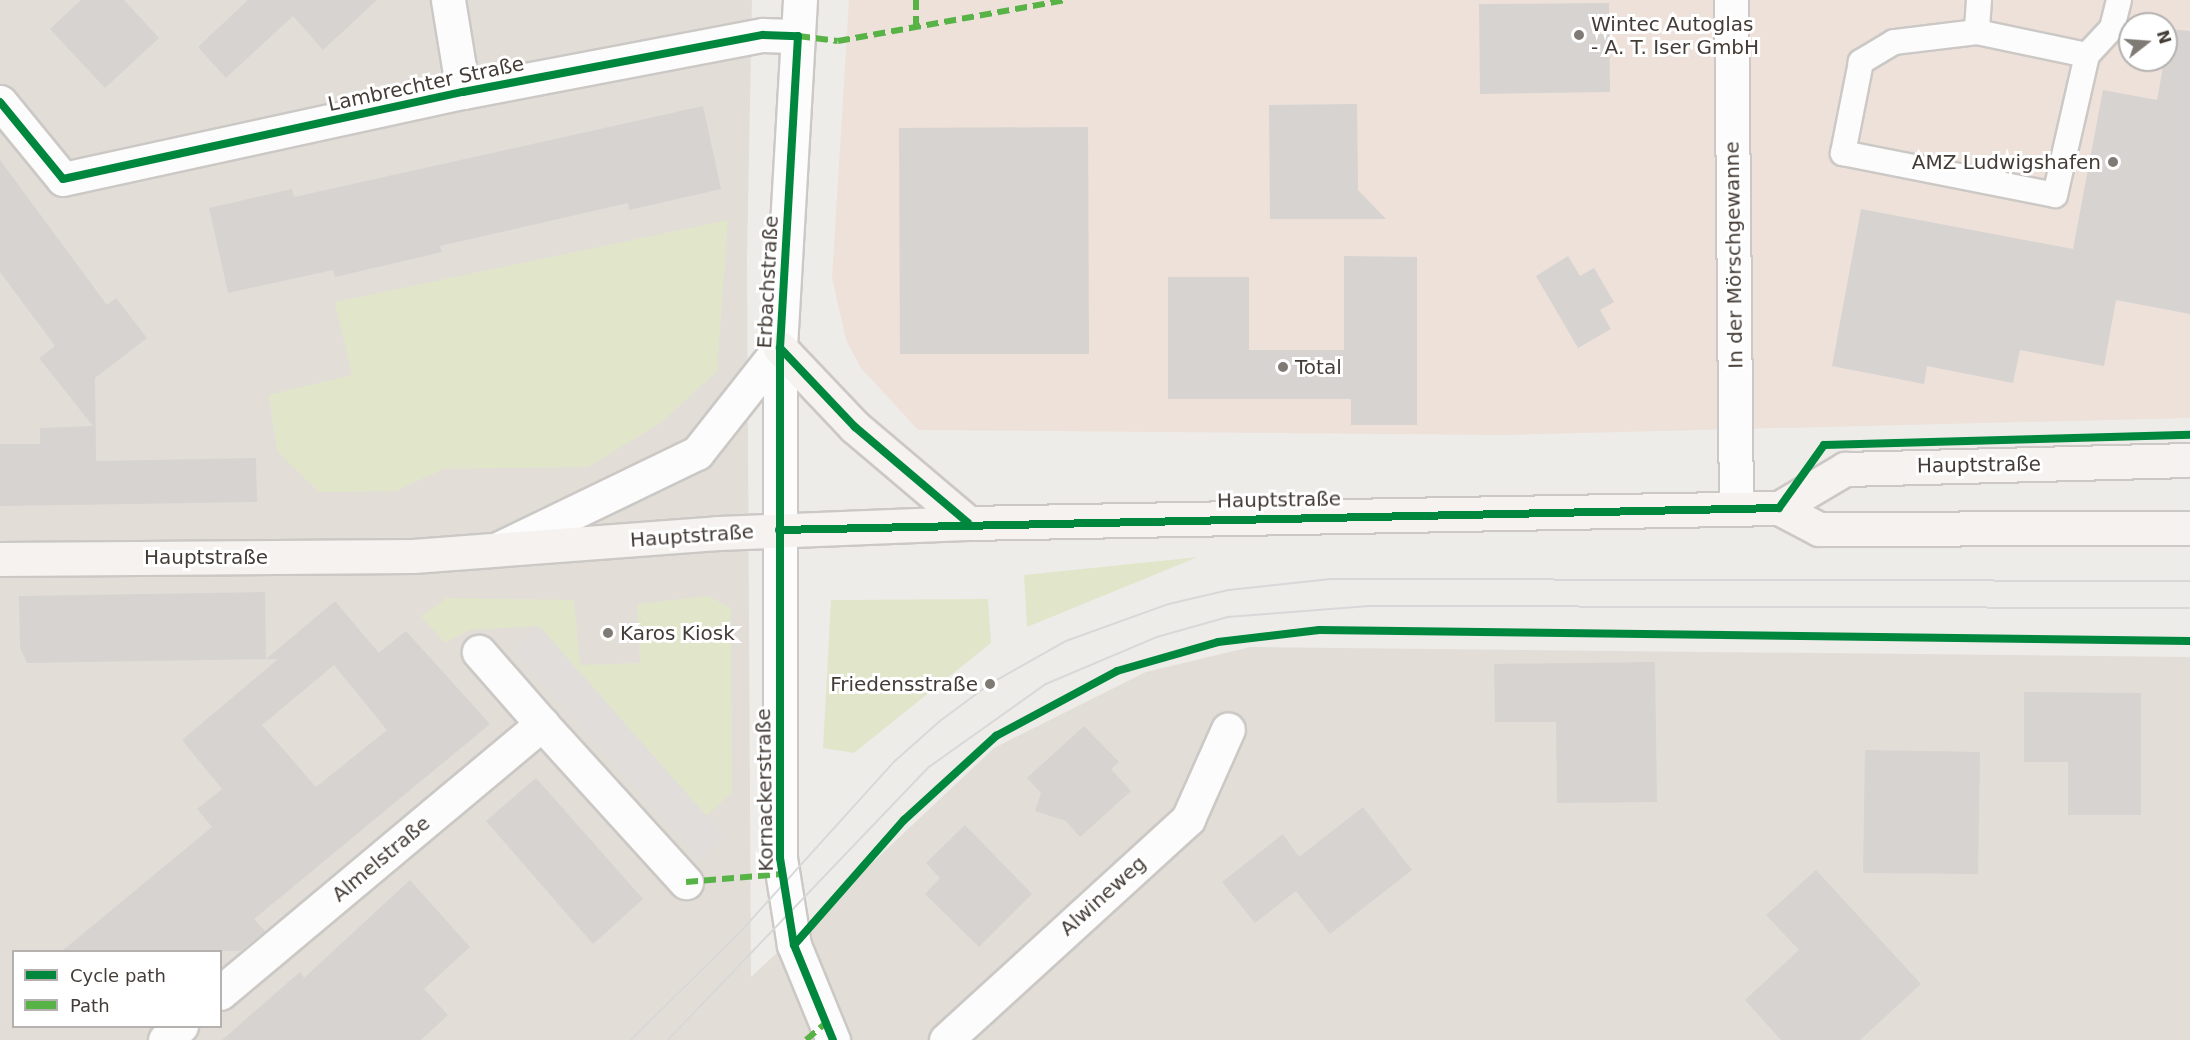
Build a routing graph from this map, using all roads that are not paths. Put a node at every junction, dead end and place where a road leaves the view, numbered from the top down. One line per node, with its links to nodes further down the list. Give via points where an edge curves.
1 (448, 0): 9 (street)
2 (800, 0): 7 (street, Erbachstraße)
3 (1731, 0): 14 (street, In der Mörschgewanne)
4 (1979, 0): 6 (lane)
5 (2119, 0): 8 (lane, via 2112,28)
6 (1977, 32): 8 (lane); 8 (lane, via 1894,42 1861,62 1844,153 2055,195)
7 (798, 36): 9 (street, Lambrechter Straße, via 763,34); 11 (street, Erbachstraße)
8 (2086, 55)
9 (464, 92): 10 (street, Lambrechter Straße, via 63,179)
10 (0, 102)
11 (780, 348): 15 (main road, via 855,427); 17 (street, Erbachstraße); 18 (street, Erbachstraße, via 697,453)
12 (2190, 460): 13 (main road, Hauptstraße, via 1845,469)
13 (1779, 508): 14 (main road, Hauptstraße); 16 (main road, Hauptstraße, via 1819,529)
14 (1736, 509): 15 (main road, Hauptstraße)
15 (968, 523): 17 (main road, Hauptstraße)
16 (2190, 528)
17 (779, 530): 18 (main road, Hauptstraße); 27 (street, Kornackerstraße, via 780,858 794,945)
18 (497, 550): 19 (main road, Hauptstraße, via 413,556)
19 (0, 559)
20 (478, 652): 21 (street)
21 (542, 724): 23 (street); 24 (street, Almelstraße)
22 (1228, 729): 28 (street, Alwineweg, via 1188,819)
23 (686, 882)
24 (222, 991)
25 (179, 1028): 26 (street)
26 (165, 1040)
27 (833, 1040)
28 (946, 1040)

